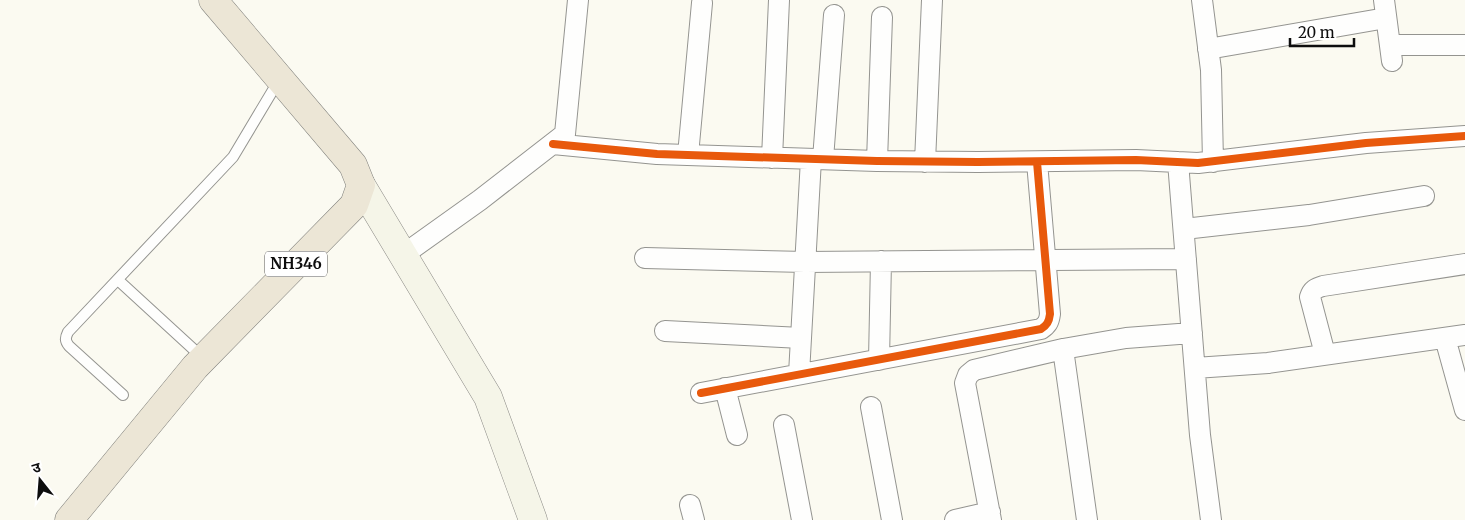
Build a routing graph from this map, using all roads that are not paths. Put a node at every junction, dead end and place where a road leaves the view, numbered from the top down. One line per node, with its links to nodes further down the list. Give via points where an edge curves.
1 (213, 0): 12 (highway)
2 (578, 0): 14 (street, via 565,134)
3 (779, 0): 16 (street)
4 (932, 0): 19 (street)
5 (1202, 0): 11 (street)
6 (702, 3): 15 (street)
7 (1385, 9): 10 (street, via 1391,53); 11 (street)
8 (834, 15): 17 (street)
9 (882, 17): 18 (street)
10 (1465, 45)
11 (1208, 48): 22 (street)
12 (280, 79): 23 (highway, via 352,165); 33 (lane, via 233,157)
13 (1465, 136): 22 (street, via 1366,143)
14 (552, 144): 15 (street); 26 (street)
15 (688, 155): 16 (street)
16 (772, 158): 17 (street)
17 (817, 159): 18 (street); 31 (street)
18 (876, 161): 19 (street)
19 (925, 162): 20 (street)
20 (1037, 162): 21 (street); 29 (street)
21 (1178, 162): 22 (street); 25 (street)
22 (1213, 162)
23 (361, 185): 26 (main road); 41 (highway, NH346, via 354,205)
24 (1424, 196): 25 (street)
25 (1184, 229): 28 (street)
26 (403, 255): 54 (main road, via 488,397)
27 (645, 258): 31 (street)
28 (1186, 259): 29 (street); 35 (street)
29 (1046, 260): 30 (street); 42 (street, via 1049,321 1041,329 1002,328)
30 (881, 261): 31 (street); 42 (street)
31 (806, 262): 37 (street)
32 (1465, 264): 40 (street, via 1316,288 1310,297)
33 (118, 280): 41 (lane); 47 (lane, via 68,332 66,342)
34 (665, 331): 37 (street)
35 (1192, 333): 39 (street, via 1126,338); 43 (street)
36 (1465, 335): 38 (street)
37 (801, 338): 44 (street)
38 (1445, 338): 40 (street); 49 (street)
39 (1063, 349): 52 (street, via 986,366 968,375 965,383); 58 (street)
40 (1325, 354): 43 (street, via 1268,363)
41 (204, 359): 53 (highway, NH346)
42 (878, 360): 44 (street)
43 (1194, 368): 59 (street)
44 (799, 374): 45 (street)
45 (725, 388): 46 (street); 51 (street)
46 (701, 393)
47 (123, 395)
48 (871, 406): 56 (street)
49 (1465, 410)
50 (784, 425): 55 (street)
51 (736, 435)
52 (991, 516): 57 (street)
53 (69, 520)
54 (533, 520)
55 (802, 520)
56 (892, 520)
57 (955, 520)
58 (1087, 520)
59 (1211, 520)

